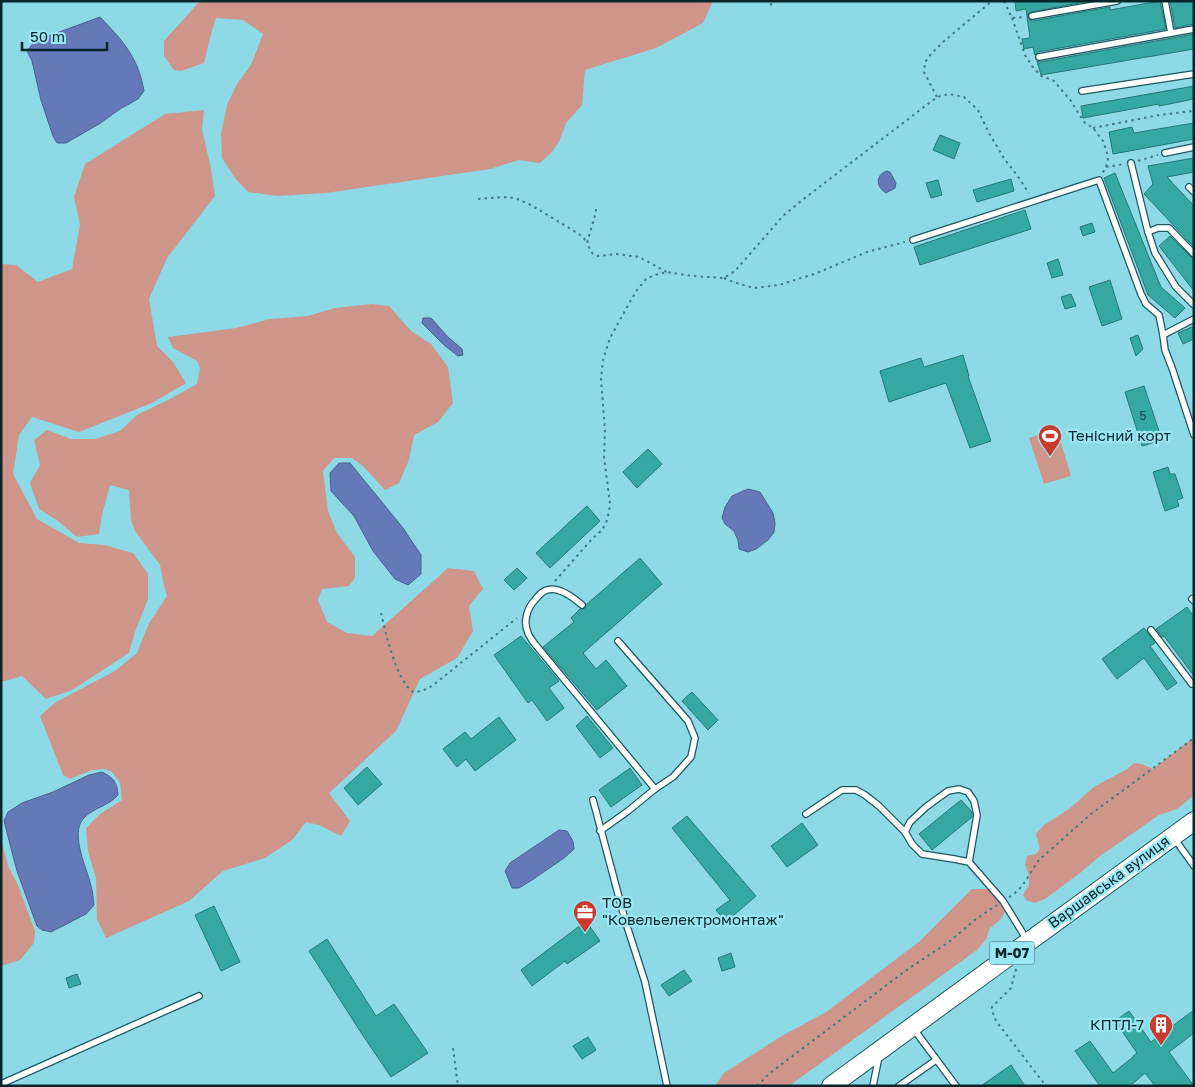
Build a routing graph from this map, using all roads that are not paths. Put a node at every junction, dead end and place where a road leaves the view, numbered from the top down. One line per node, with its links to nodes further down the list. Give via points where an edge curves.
1 (1117, 1): 3 (lane)
2 (1166, 1): 5 (lane)
3 (1032, 16)
4 (1194, 29): 5 (lane)
5 (1171, 33): 6 (lane)
6 (1039, 57)
7 (1194, 74): 8 (lane)
8 (1082, 91)
9 (1194, 147): 10 (lane)
10 (1165, 153)
11 (1131, 163): 14 (lane)
12 (1189, 186): 13 (lane)
13 (1194, 192)
14 (1148, 232): 16 (lane, via 1169,228); 17 (lane, via 1168,276)
15 (913, 240): 19 (lane, via 1099,180 1141,294 1146,304 1159,315)
16 (1194, 254)
17 (1194, 305)
18 (1194, 319): 19 (lane)
19 (1163, 335): 20 (lane, via 1165,350)
20 (1194, 435)
21 (582, 605): 25 (lane, via 572,595 548,589 526,614 528,632)
22 (1151, 630): 24 (lane, via 1192,684)
23 (618, 640): 25 (lane, via 688,721 695,738 690,757 673,777)
24 (1194, 682)
25 (655, 789): 29 (lane)
26 (593, 800): 29 (lane)
27 (806, 814): 30 (lane, via 842,790 856,790 879,806)
28 (1194, 821): 31 (highway, Варшавська вулиця / М-07)
29 (600, 831): 40 (lane, via 645,982)
30 (905, 832): 32 (lane, via 922,854); 32 (lane, via 910,822 948,791 968,792 977,815)
31 (1173, 836): 33 (lane); 34 (highway, Варшавська вулиця / М-07)
32 (969, 862): 34 (lane, via 1003,901)
33 (1194, 866)
34 (1028, 941): 36 (highway, Варшавська вулиця / М-07)
35 (199, 996): 39 (lane)
36 (912, 1027): 37 (highway, Варшавська вулиця / М-07); 38 (lane)
37 (880, 1050): 41 (highway, Варшавська вулиця / М-07); 42 (lane)
38 (936, 1060): 43 (lane); 44 (lane)
39 (1, 1084)
40 (667, 1086)
41 (831, 1086)
42 (873, 1086)
43 (898, 1086)
44 (956, 1086)

